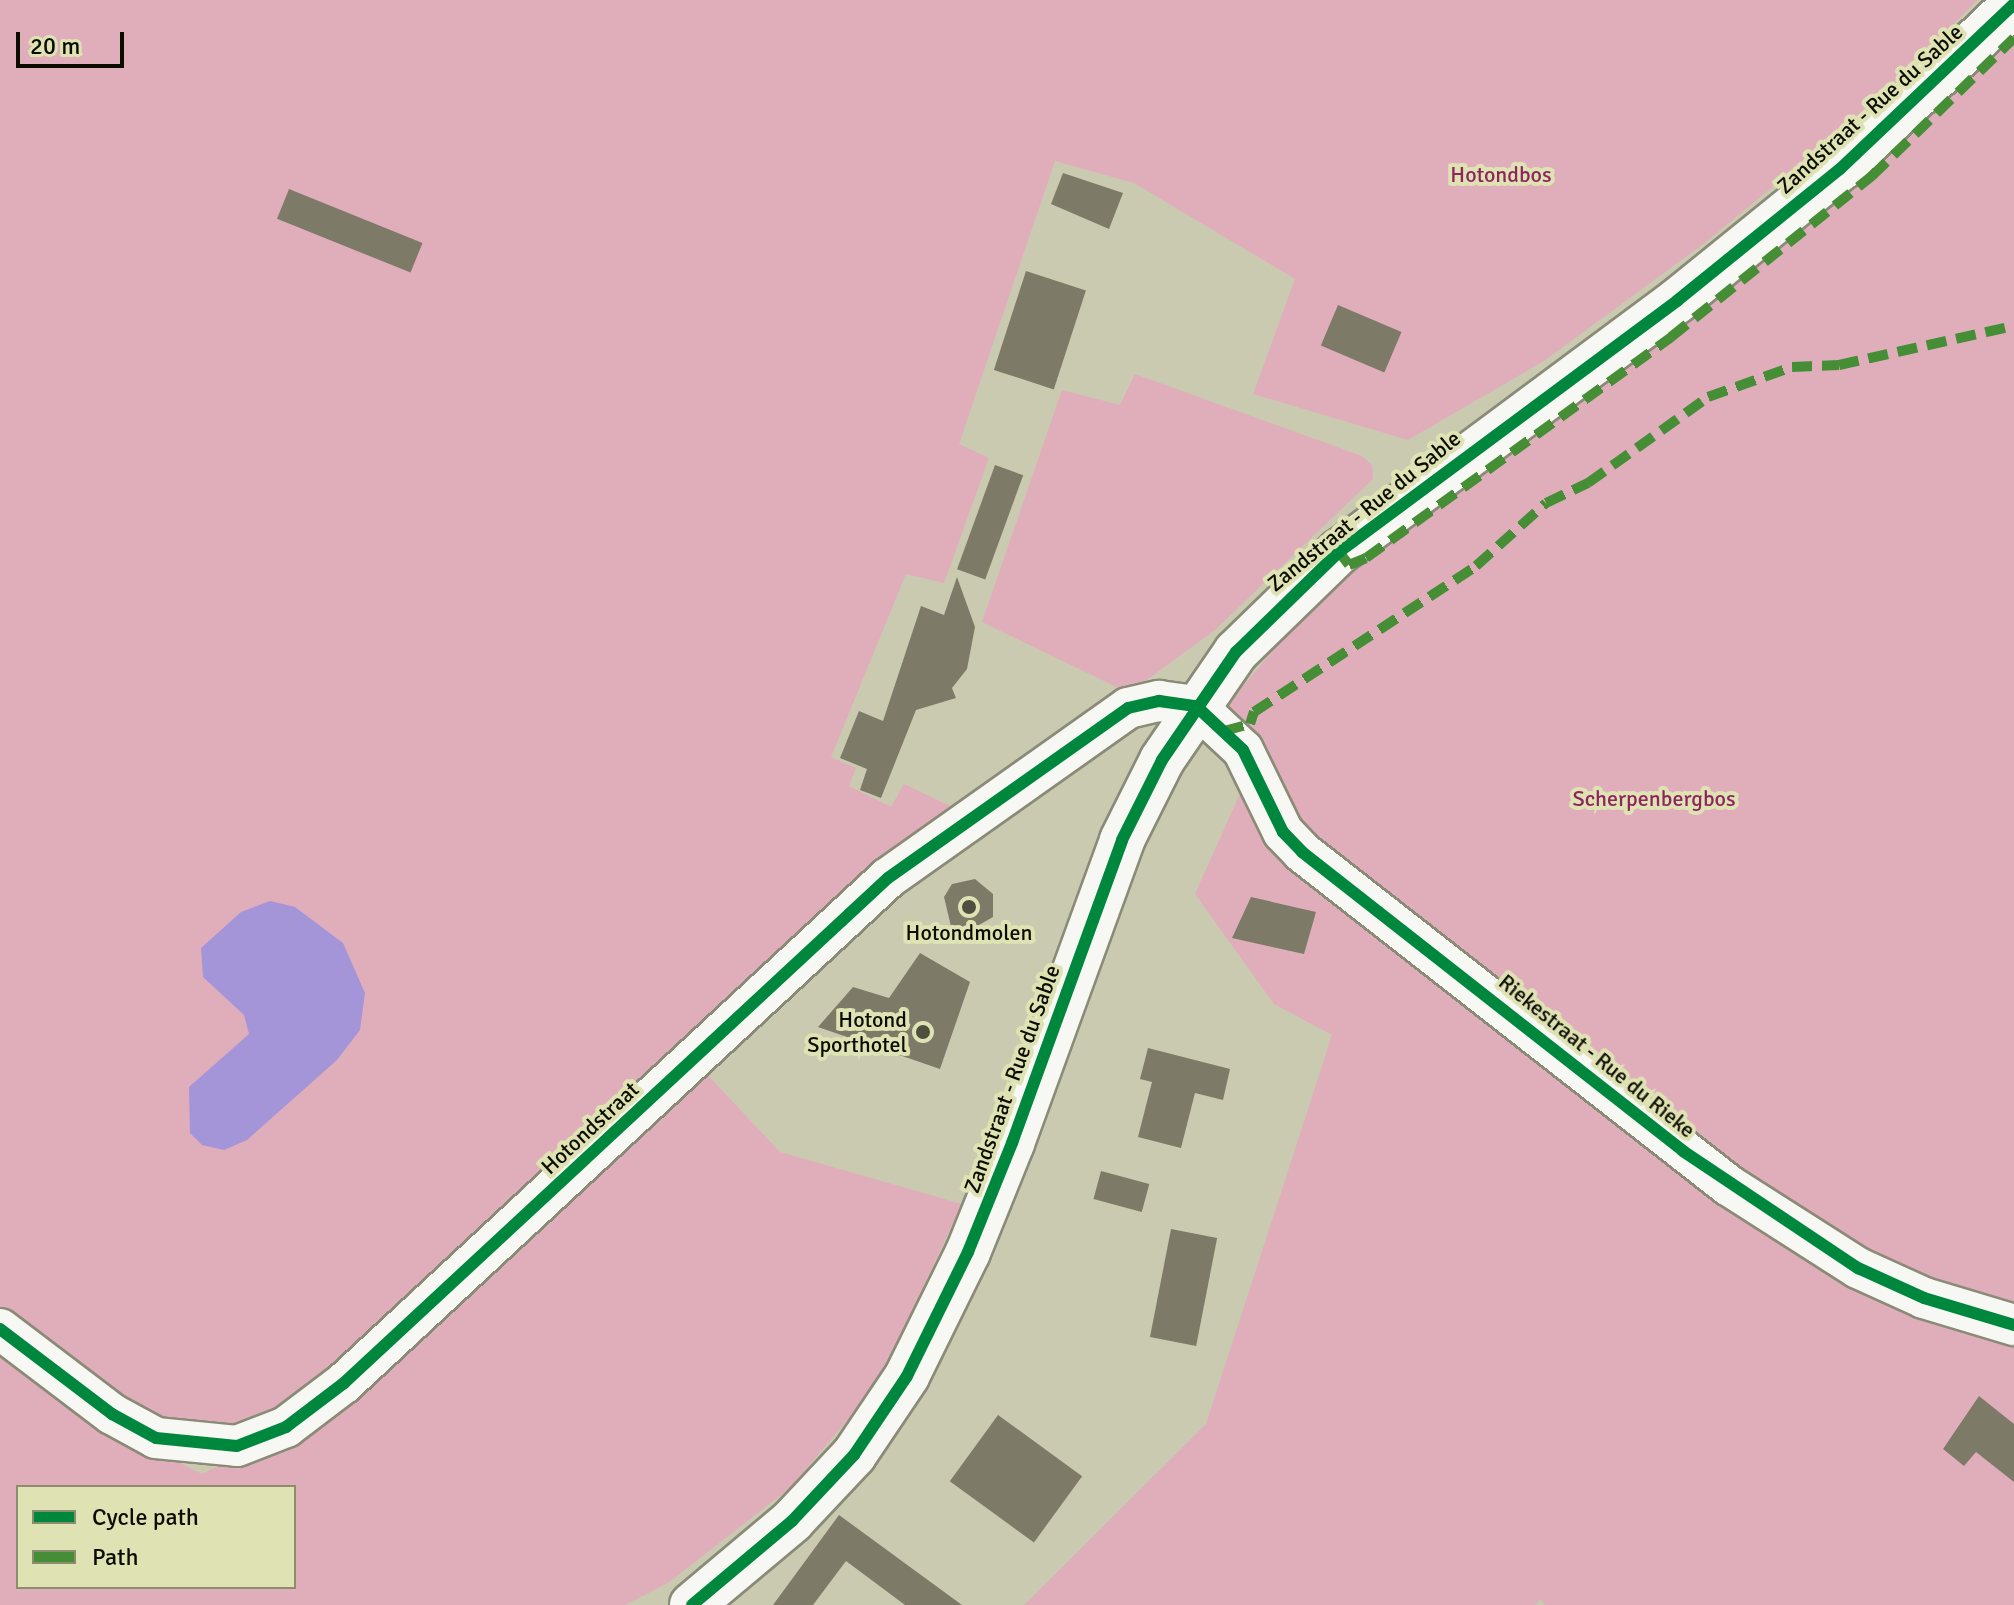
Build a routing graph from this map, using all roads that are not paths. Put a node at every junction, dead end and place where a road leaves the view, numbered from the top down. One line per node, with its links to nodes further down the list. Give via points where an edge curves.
1 (2014, 4): 2 (main road, Zandstraat - Rue du Sable, via 1840,169 1678,300 1449,464 1298,585 1236,652)
2 (1210, 719): 3 (street, Riekestraat - Rue du Rieke, via 1252,764 1277,821 1302,852 1717,1176 1858,1268 1924,1298); 4 (street, Hotondstraat, via 1159,701 1128,708 888,878 355,1373 286,1427 237,1446 156,1438 112,1414); 5 (main road, Zandstraat - Rue du Sable, via 1122,840 1012,1143 929,1337 854,1455 792,1521)
3 (2014, 1325)
4 (0, 1329)
5 (692, 1605)

